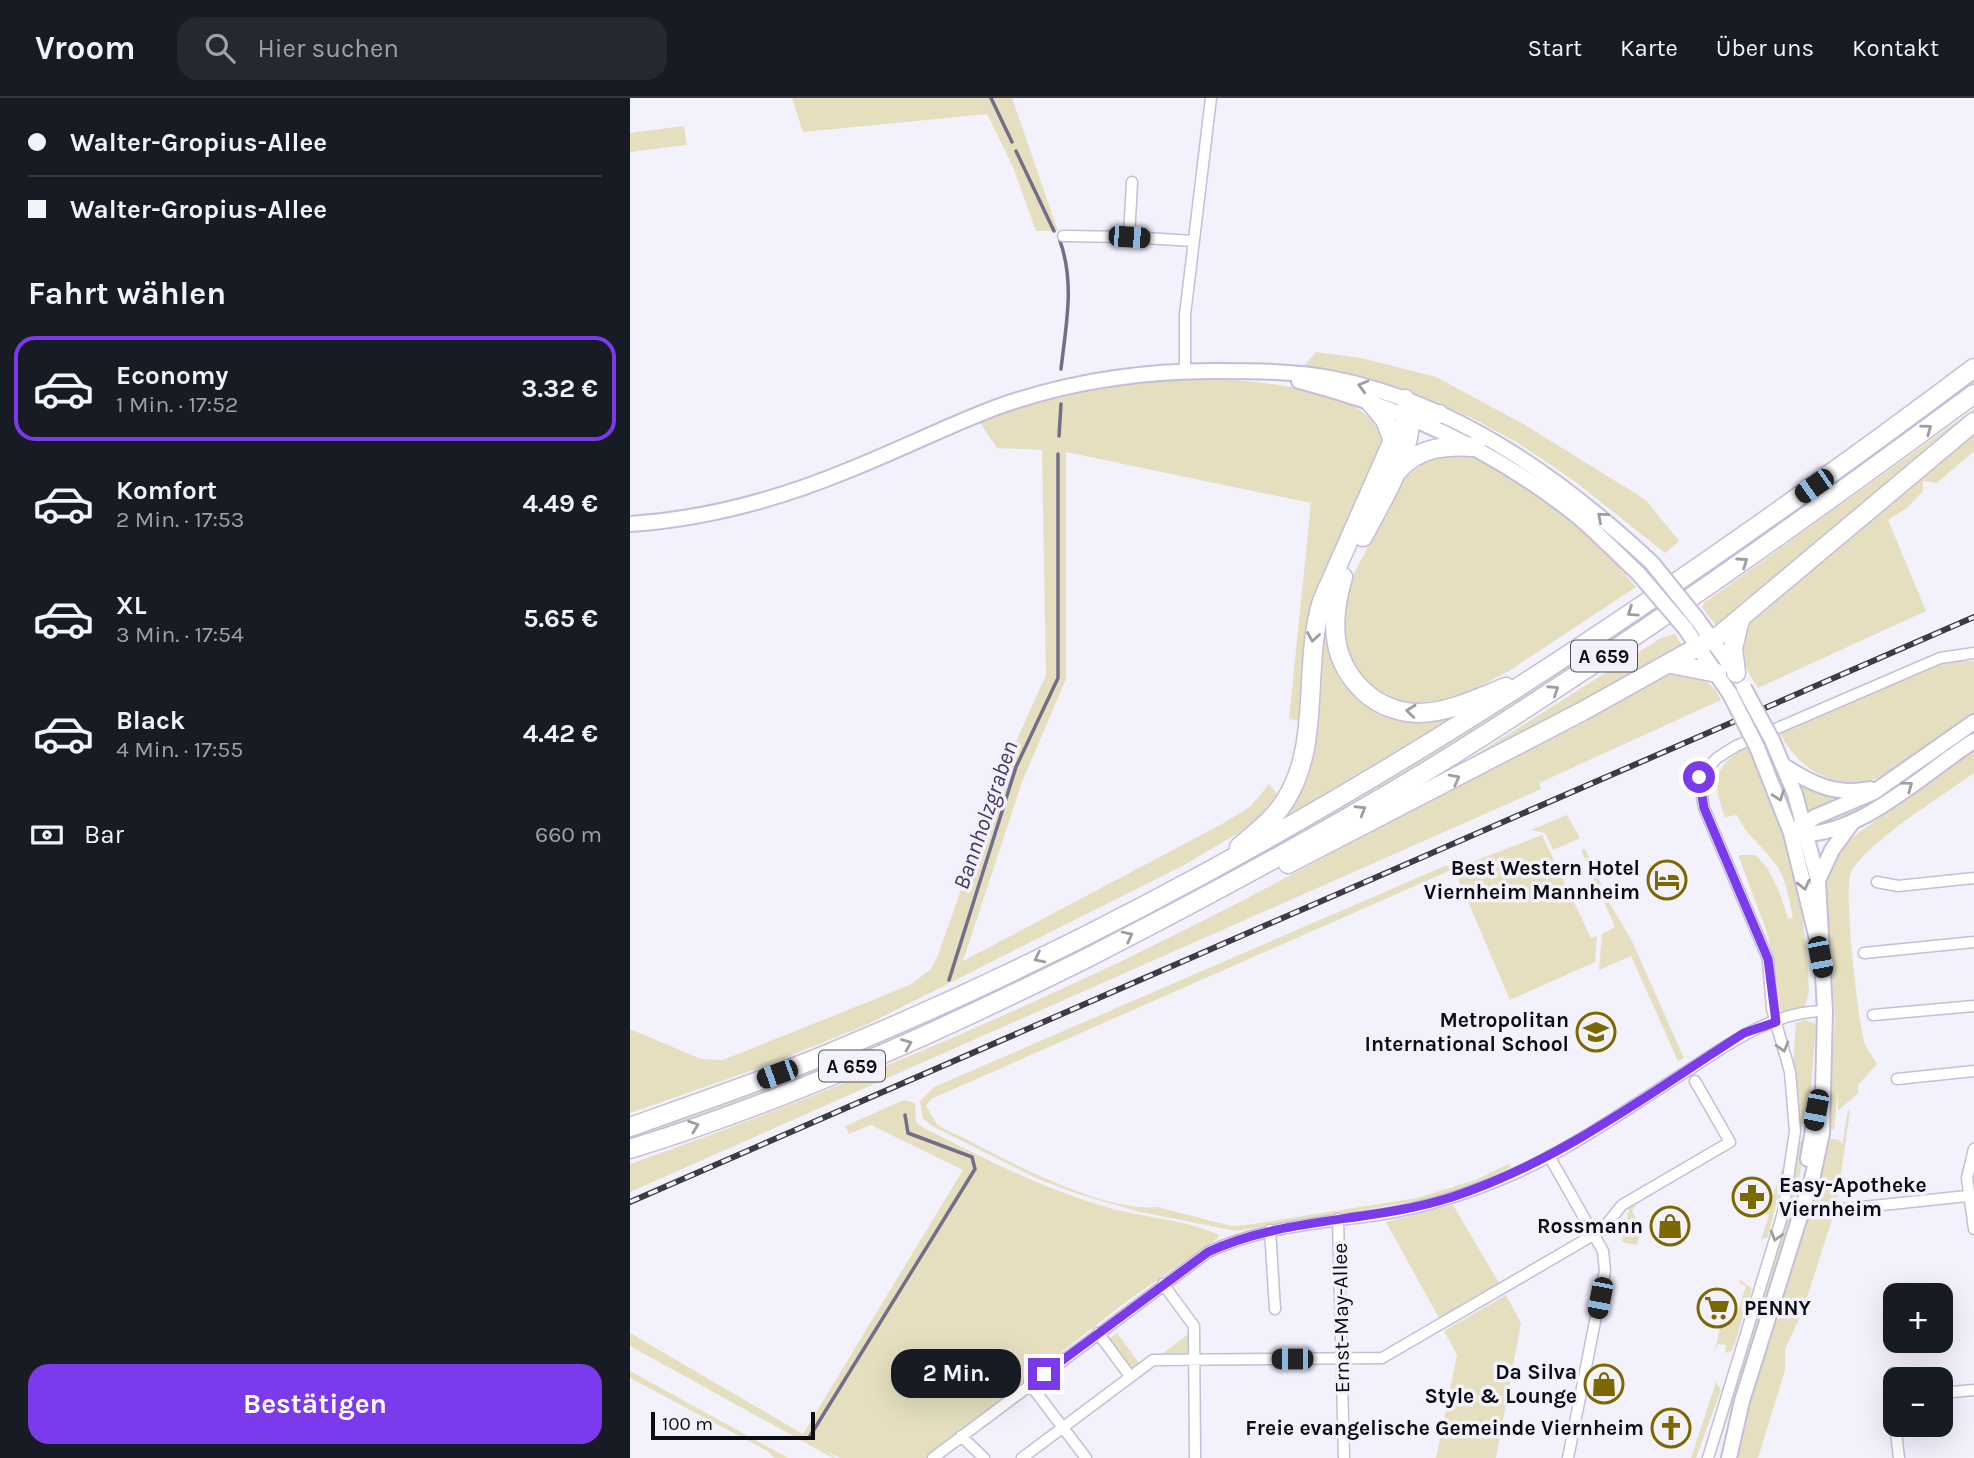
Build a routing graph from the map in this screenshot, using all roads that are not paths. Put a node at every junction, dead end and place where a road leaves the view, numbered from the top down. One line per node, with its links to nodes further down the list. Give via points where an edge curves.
1 (1211, 98): 5 (street)
2 (1132, 182): 4 (street)
3 (1063, 236): 4 (street)
4 (1129, 237): 5 (street)
5 (1193, 241): 7 (street)
6 (1974, 368): 23 (highway, A 659, one-way to 23, via 1729,546)
7 (1185, 371): 8 (main road); 17 (main road, via 1106,378 1051,390 772,498 704,515)
8 (1264, 373): 10 (main road); 11 (main road, one-way to 8, via 1333,379)
9 (1974, 394): 36 (highway, A 659, one-way to 9, via 1371,804 1557,688 1745,560)
10 (1370, 402): 11 (main road); 14 (highway)
11 (1408, 408): 12 (highway); 14 (highway); 15 (main road); 16 (highway, via 1410,437)
12 (1438, 414): 19 (main road, one-way to 12, bridge, via 1652,564 1600,515 1516,455)
13 (1974, 422): 18 (highway)
14 (1393, 441): 32 (highway, one-way to 32, via 1322,601 1315,627 1306,748 1297,779 1283,804 1261,828)
15 (1476, 447): 16 (highway, via 1425,451 1410,459); 19 (main road, bridge, via 1577,516)
16 (1391, 481): 23 (highway, one-way to 16, via 1461,704 1416,713 1375,701 1345,670 1334,633 1335,604 1343,576)
17 (630, 524)
18 (1740, 620): 20 (highway); 24 (highway)
19 (1691, 623): 20 (main road)
20 (1706, 643): 22 (highway); 24 (main road)
21 (1974, 653): 43 (street, via 1940,658 1735,746 1699,777 1704,808 1768,959)
22 (1671, 664): 24 (highway); 36 (highway, one-way to 22, via 1322,847)
23 (1545, 672): 32 (highway, A 659, via 1354,790)
24 (1732, 678): 27 (main road, bridge); 31 (main road, one-way to 31, bridge, via 1730,694)
25 (1974, 722): 28 (main road)
26 (1974, 741): 29 (main road, one-way to 26)
27 (1784, 766): 28 (main road, via 1807,781 1836,791); 30 (main road)
28 (1885, 785): 30 (main road)
29 (1851, 824): 30 (main road); 34 (main road)
30 (1805, 828): 31 (main road); 34 (main road)
31 (1791, 833): 39 (main road, one-way to 39)
32 (1203, 875): 47 (highway, A 659, one-way to 47, via 1089,934 857,1042)
33 (1974, 878): 35 (street, via 1898,886)
34 (1818, 880): 39 (main road)
35 (1877, 882)
36 (1217, 892): 48 (highway, A 659, one-way to 36, via 915,1041)
37 (1974, 942): 38 (street)
38 (1864, 953)
39 (1824, 976): 41 (main road)
40 (1974, 1006): 42 (street)
41 (1825, 1011): 43 (street); 66 (main road, via 1822,1133)
42 (1873, 1015)
43 (1776, 1022): 50 (street, via 1744,1033); 77 (street, one-way to 77, via 1793,1097 1790,1178)
44 (1974, 1072): 45 (street)
45 (1897, 1079)
46 (1695, 1081): 56 (street, via 1730,1142 1622,1205)
47 (630, 1127)
48 (630, 1149)
49 (1974, 1149): 51 (street)
50 (1549, 1156): 53 (street, via 1508,1177 1451,1197); 56 (street)
51 (1967, 1196): 52 (street); 54 (street)
52 (1844, 1209)
53 (1338, 1219): 55 (street); 60 (street, Ernst-May-Allee)
54 (1974, 1229)
55 (1270, 1230): 57 (street, via 1208,1252); 58 (street)
56 (1594, 1235): 60 (street, via 1381,1358); 76 (street, via 1603,1251 1605,1271)
57 (1163, 1284): 59 (street); 61 (street, via 1195,1326)
58 (1275, 1309)
59 (1098, 1333): 62 (street); 63 (street)
60 (1341, 1359): 61 (street); 75 (street, Ernst-May-Allee)
61 (1195, 1360): 62 (street, via 1153,1360); 74 (street)
62 (1130, 1376): 67 (street)
63 (1030, 1383): 67 (street); 68 (street)
64 (1974, 1390): 65 (street)
65 (1953, 1392)
66 (1742, 1401): 78 (main road); 79 (main road)
67 (1062, 1427): 72 (street); 73 (street)
68 (961, 1436): 70 (street); 71 (street)
69 (1897, 1437): 80 (street)
70 (933, 1458)
71 (984, 1458)
72 (1022, 1458)
73 (1086, 1458)
74 (1195, 1458)
75 (1344, 1458)
76 (1568, 1458)
77 (1708, 1458)
78 (1720, 1458)
79 (1728, 1458)
80 (1899, 1458)

